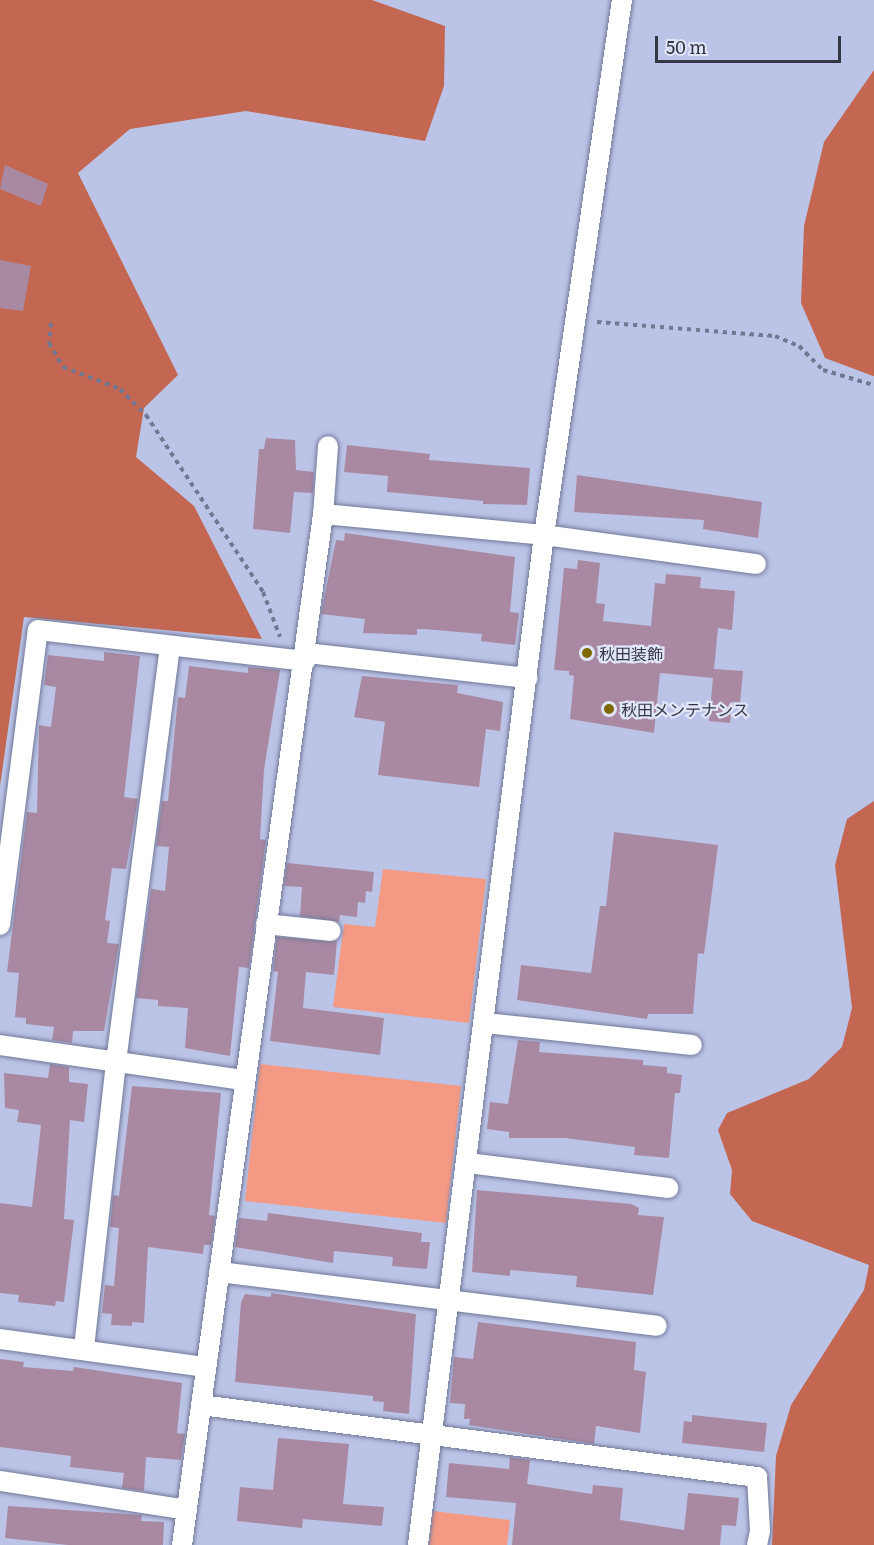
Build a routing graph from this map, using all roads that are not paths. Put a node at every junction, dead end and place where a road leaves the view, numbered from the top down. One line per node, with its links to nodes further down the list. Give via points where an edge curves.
1 (622, 0): 4 (street)
2 (328, 446): 3 (street)
3 (323, 516): 4 (street); 7 (street)
4 (544, 536): 5 (street); 8 (street)
5 (756, 564)
6 (170, 648): 7 (street); 9 (street, via 38,630); 16 (street)
7 (300, 658): 8 (street); 10 (street)
8 (528, 678): 13 (street)
9 (2, 891): 11 (street)
10 (266, 924): 12 (street); 17 (street)
11 (0, 925)
12 (330, 931)
13 (486, 1023): 15 (street); 18 (street)
14 (0, 1045): 16 (street)
15 (692, 1045)
16 (116, 1062): 17 (street); 24 (street)
17 (244, 1080): 20 (street)
18 (468, 1163): 19 (street); 21 (street)
19 (668, 1188)
20 (219, 1272): 21 (street); 25 (street)
21 (450, 1298): 22 (street); 27 (street)
22 (657, 1326)
23 (0, 1339): 24 (street)
24 (84, 1348): 25 (street)
25 (205, 1367): 26 (street)
26 (201, 1405): 27 (street); 29 (street)
27 (433, 1435): 31 (street); 32 (street, via 757,1478)
28 (0, 1481): 29 (street)
29 (187, 1510): 30 (street)
30 (182, 1545)
31 (418, 1545)
32 (757, 1545)

